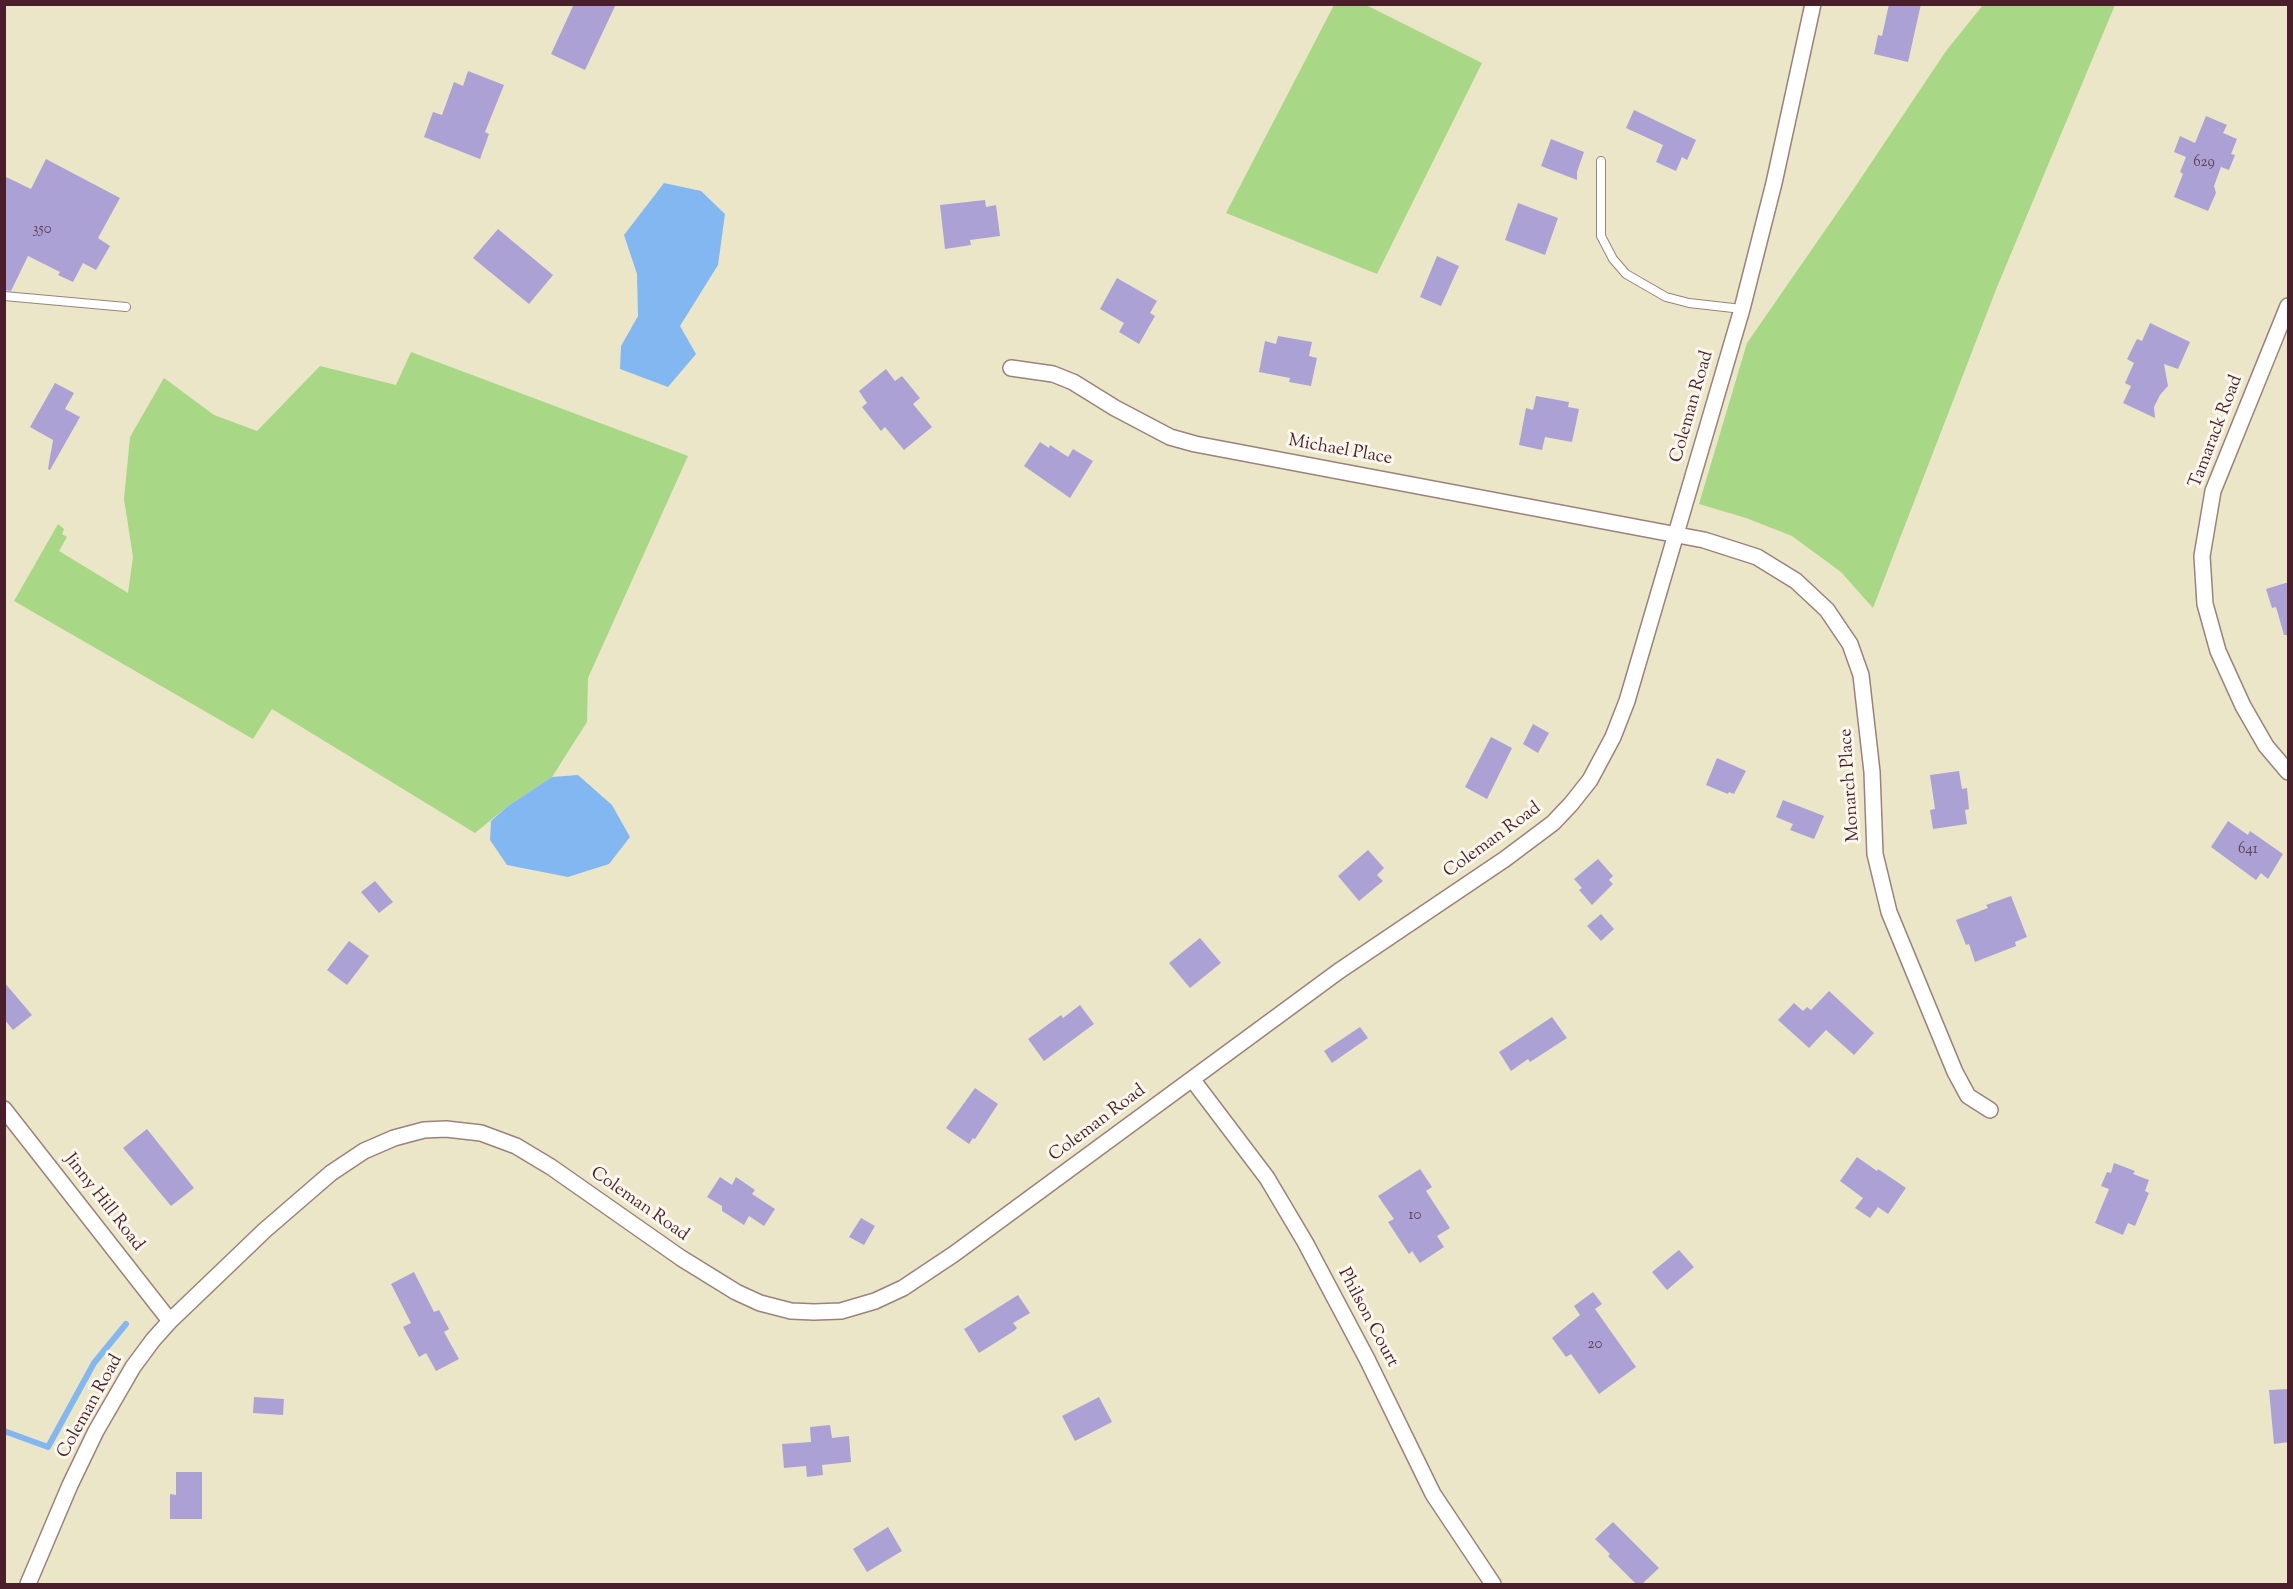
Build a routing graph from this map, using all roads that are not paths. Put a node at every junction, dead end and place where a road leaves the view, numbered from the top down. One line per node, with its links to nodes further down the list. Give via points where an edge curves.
1 (1813, 4): 6 (street, Coleman Road)
2 (1601, 161): 6 (lane, via 1601,236 1613,260 1626,274 1666,297)
3 (4, 296): 5 (lane)
4 (2289, 306): 9 (street, Tamarack Road, via 2212,491 2202,556 2205,604 2218,651 2266,746)
5 (126, 307)
6 (1742, 309): 8 (street, Coleman Road)
7 (1011, 368): 8 (street, Michael Place, via 1053,374 1170,437 1195,444)
8 (1676, 534): 10 (street, Coleman Road, via 1627,701 1602,758 1571,804 1527,844 1339,971); 12 (street, Monarch Place, via 1757,557 1796,580 1827,610 1850,645 1861,675 1872,772 1875,854 1889,912 1955,1072 1968,1096)
9 (2289, 772)
10 (1192, 1078): 13 (street, Coleman Road, via 903,1288 841,1311 791,1311 736,1292 516,1146 481,1133 446,1129 394,1138 364,1151 331,1173 256,1237); 15 (street, Philson Court, via 1272,1187 1305,1242 1433,1494)
11 (4, 1109): 13 (street, Jinny Hill Road)
12 (1990, 1110)
13 (170, 1321): 14 (street, Coleman Road, via 111,1402)
14 (28, 1584)
15 (1493, 1584)

